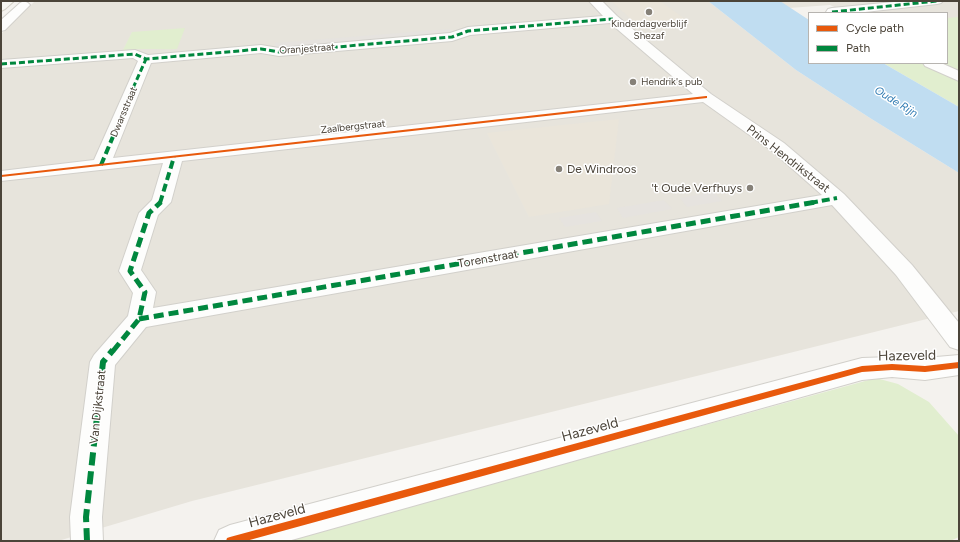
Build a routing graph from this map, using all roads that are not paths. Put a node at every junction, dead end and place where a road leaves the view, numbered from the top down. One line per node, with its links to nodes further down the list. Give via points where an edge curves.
1 (8, 1): 6 (main road)
2 (595, 1): 9 (street, Prins Hendrikstraat)
3 (937, 1): 8 (street)
4 (820, 2): 7 (street)
5 (24, 5): 10 (street)
6 (1, 7)
7 (832, 12)
8 (842, 12)
9 (613, 19): 11 (street, Oranjestraat, via 468,31 444,38 280,52 261,50); 15 (street, Prins Hendrikstraat)
10 (1, 27)
11 (146, 59): 12 (street, Oranjestraat, via 135,54); 17 (street, Dwarsstraat)
12 (1, 64)
13 (932, 64): 14 (street)
14 (959, 77)
15 (706, 97): 16 (street, Zaalbergstraat); 19 (street, Prins Hendrikstraat, via 778,147)
16 (174, 157): 17 (street, Zaalbergstraat); 20 (street, Van Dijkstraat, via 161,202 149,213 130,271 145,292)
17 (101, 165): 18 (street, Zaalbergstraat)
18 (1, 176)
19 (836, 198): 20 (street, Torenstraat); 21 (street, Prins Hendrikstraat, via 904,270)
20 (139, 320): 23 (street, Van Dijkstraat, via 103,362 86,517)
21 (959, 340)
22 (959, 365): 24 (street, Hazeveld, via 926,369 862,368)
23 (87, 541)
24 (230, 541)

